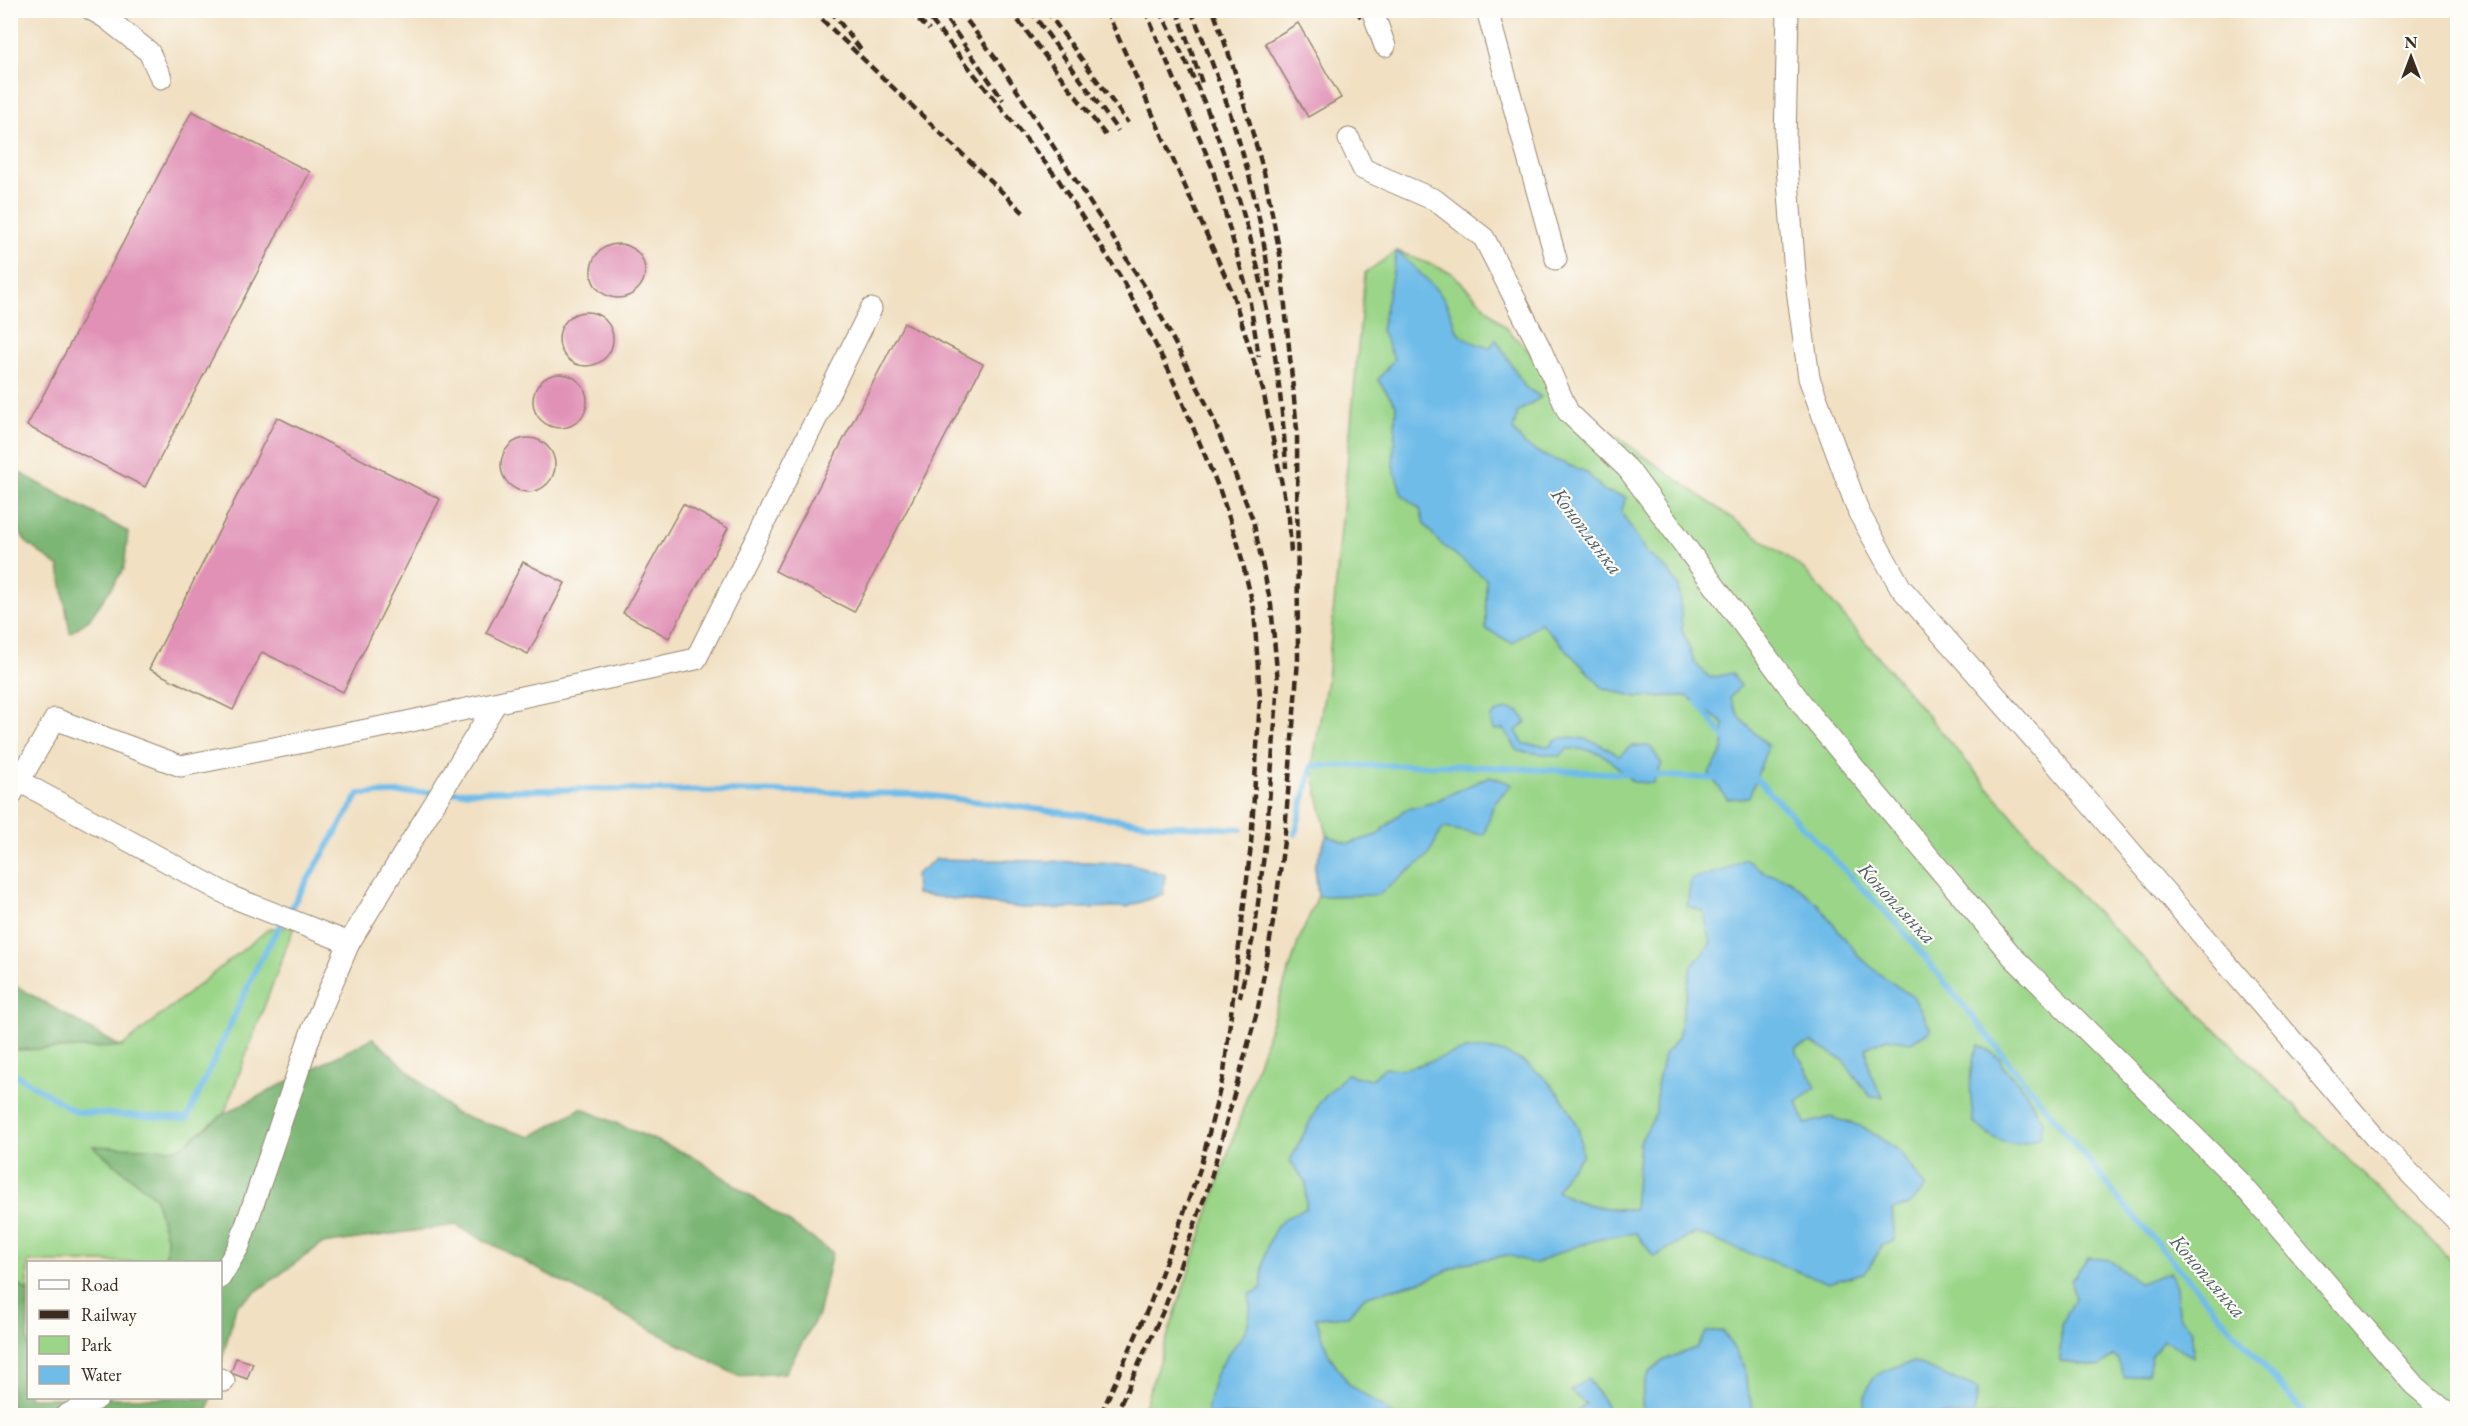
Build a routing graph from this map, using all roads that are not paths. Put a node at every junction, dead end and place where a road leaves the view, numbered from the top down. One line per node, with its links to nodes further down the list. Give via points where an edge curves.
1 (92, 10): 6 (street, via 149,52)
2 (1372, 10): 5 (street)
3 (1487, 10): 8 (street)
4 (1788, 10): 13 (street, via 1785,140 1795,274 1809,378 1859,513 1901,588 2378,1141)
5 (1385, 46)
6 (161, 78)
7 (1349, 139): 17 (street, via 1362,169 1435,200 1484,238 1568,412 1628,470 1811,716 2012,956 2239,1181 2413,1384)
8 (1556, 259)
9 (871, 309): 10 (street, via 696,659)
10 (496, 703): 11 (street, via 181,766 55,718); 12 (street)
11 (15, 789): 12 (street, via 232,897)
12 (349, 943): 14 (street, via 311,1033 239,1246)
13 (2457, 1222)
14 (222, 1275)
15 (96, 1399): 16 (street)
16 (65, 1416)
17 (2451, 1416)

